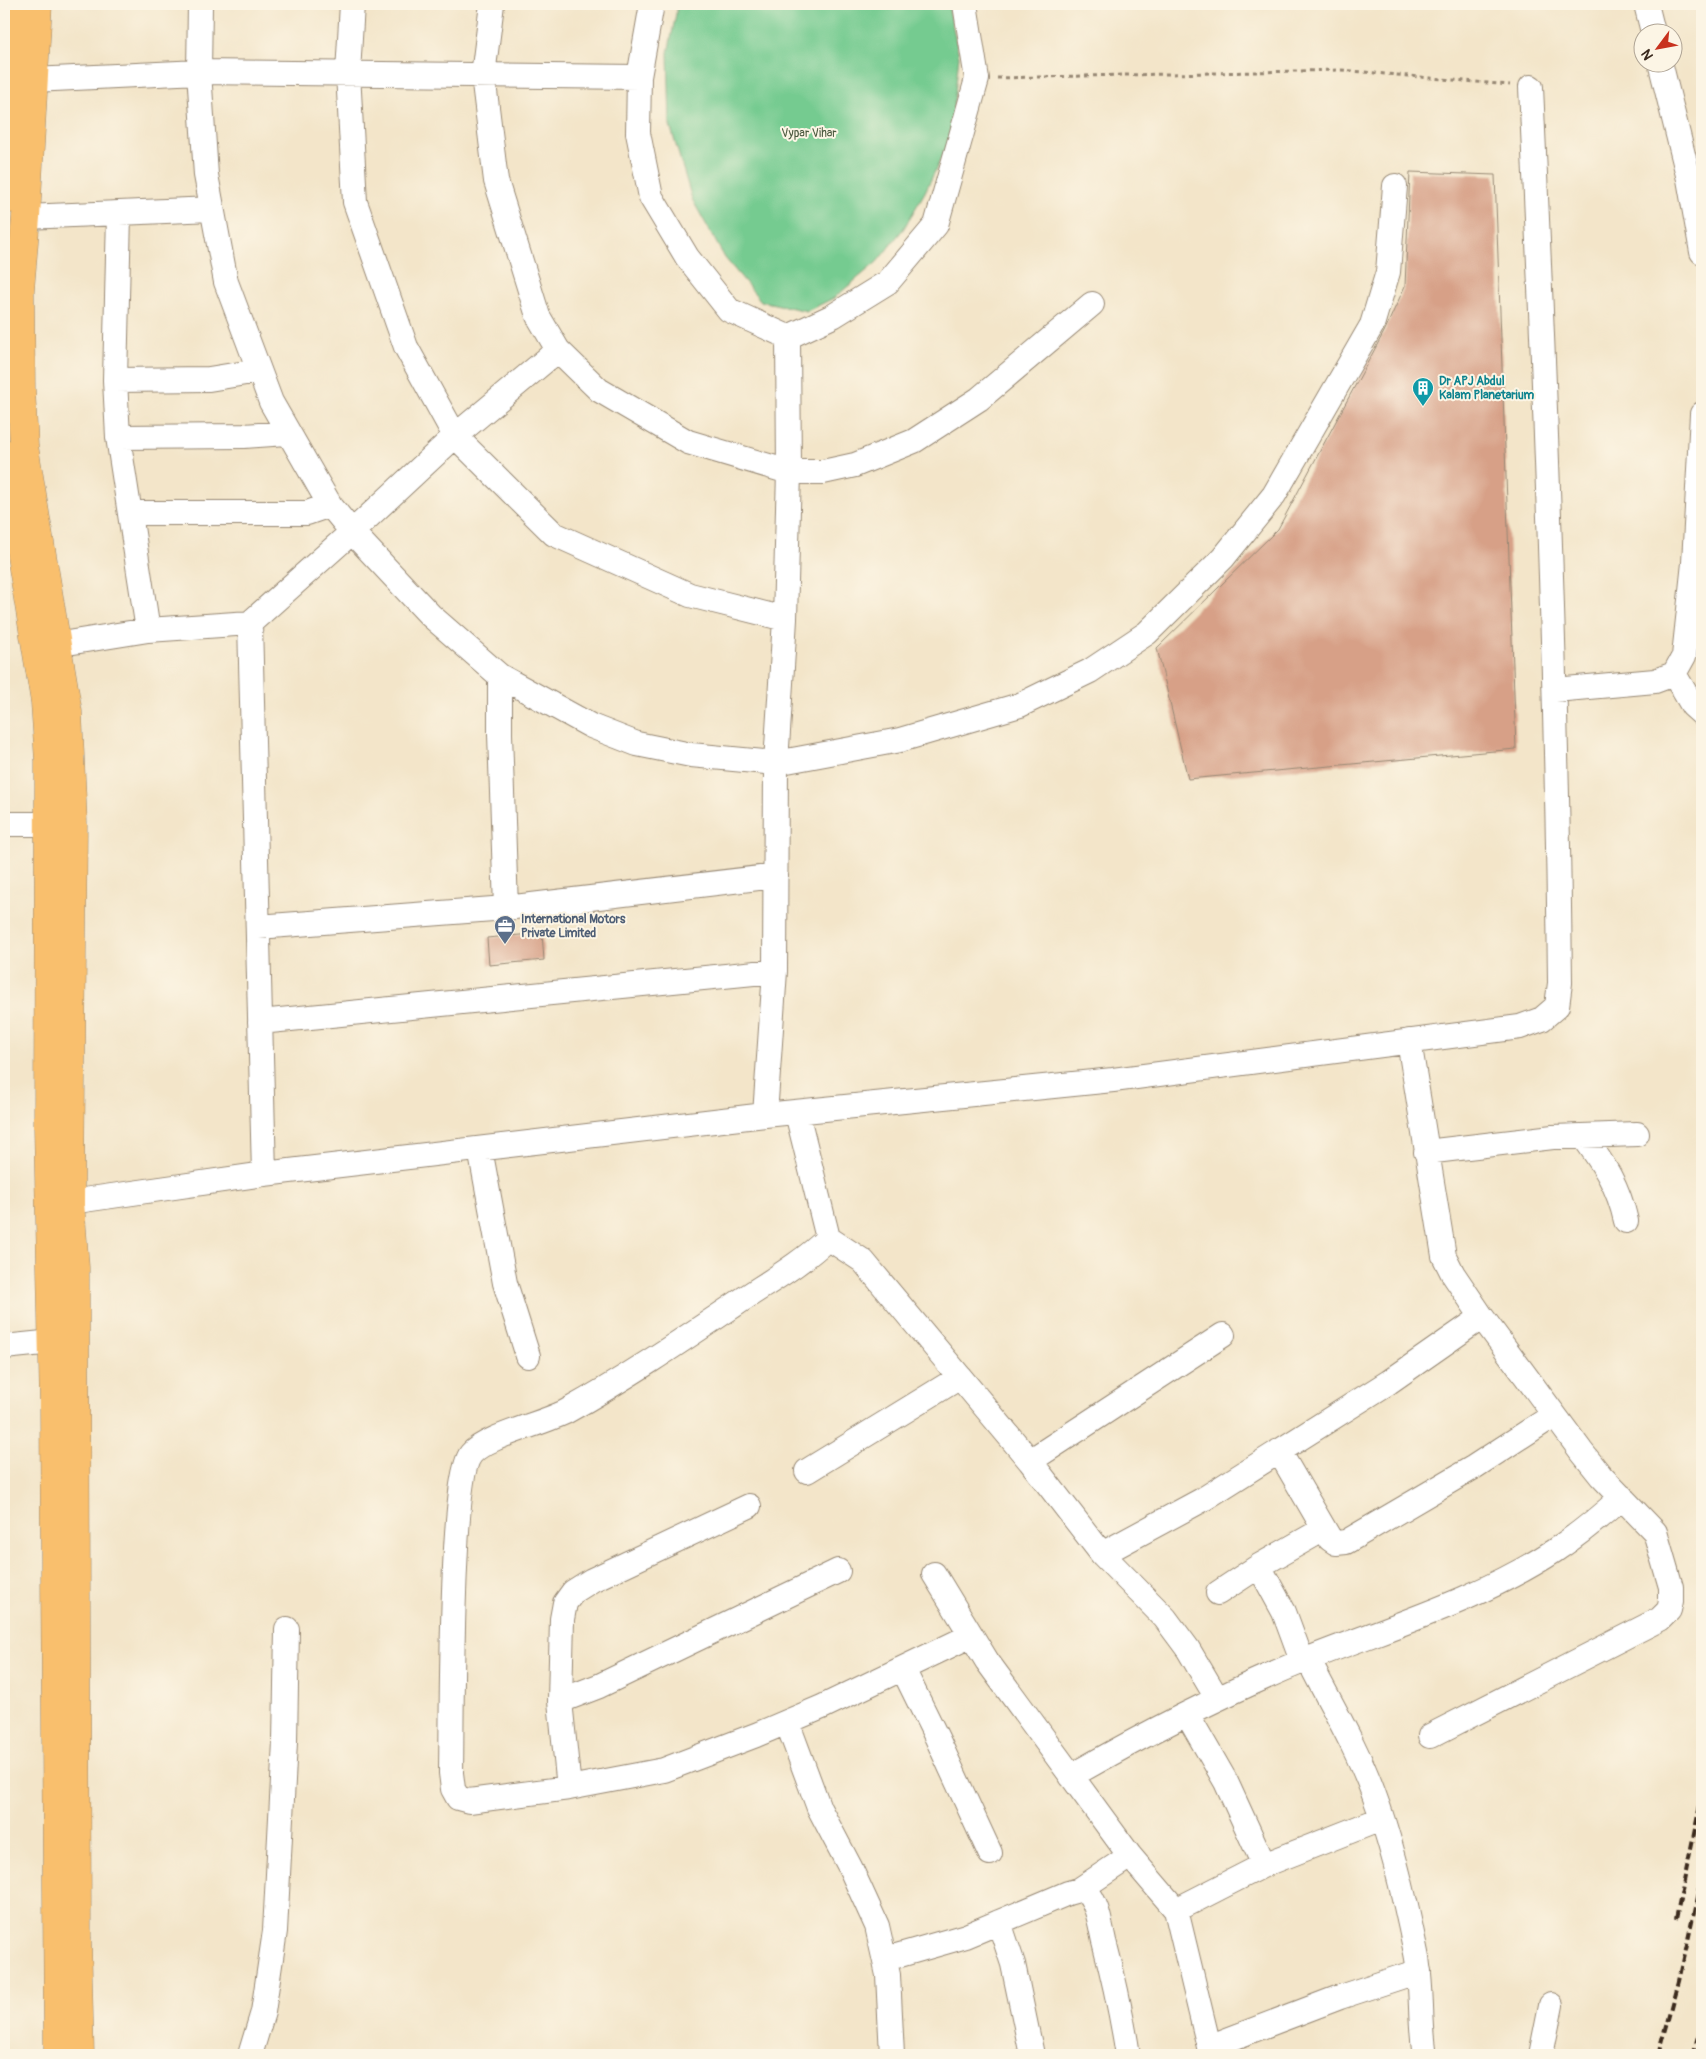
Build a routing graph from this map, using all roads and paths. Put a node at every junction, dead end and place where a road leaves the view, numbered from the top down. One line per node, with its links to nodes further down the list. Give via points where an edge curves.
1 (16, 4): 19 (main road)
2 (38, 4): 16 (main road)
3 (200, 4): 10 (street)
4 (352, 4): 12 (street)
5 (492, 4): 13 (street)
6 (652, 4): 14 (street)
7 (966, 4): 15 (street)
8 (1646, 4): 9 (street)
9 (1650, 22)
10 (199, 72): 12 (street); 16 (street); 20 (street, via 206,175)
11 (1662, 72): 23 (street, via 1689,179)
12 (348, 73): 13 (street); 31 (street, via 355,202 406,348)
13 (482, 75): 14 (street); 26 (street, via 496,181 538,316)
14 (639, 77): 25 (street, via 638,134 652,197 687,257 729,310)
15 (977, 79): 17 (path, via 1341,70); 25 (street, via 936,225 888,282 833,316)
16 (33, 80): 22 (main road)
17 (1531, 87): 44 (street, via 1549,473)
18 (1395, 186): 46 (street, via 1388,272 1372,325 1274,495 1224,558 1147,633 1090,671 1020,705 900,740)
19 (4, 201)
20 (212, 209): 21 (street); 27 (street, via 226,282)
21 (119, 215): 22 (street); 28 (street)
22 (26, 218): 41 (main road, via 20,290 24,446)
23 (1702, 252)
24 (1092, 304): 34 (street, via 979,399 914,441 855,465 822,472)
25 (788, 337): 34 (street)
26 (558, 350): 31 (street); 34 (street, via 599,390 688,442)
27 (258, 371): 28 (street, via 208,379); 30 (street)
28 (114, 380): 32 (street)
29 (1702, 414): 42 (street, via 1684,656)
30 (287, 433): 32 (street); 35 (street)
31 (455, 436): 37 (street); 38 (street, via 554,534 690,595)
32 (118, 437): 36 (street)
33 (4, 453): 48 (main road, via 45,702)
34 (789, 472): 38 (street)
35 (330, 505): 36 (street, via 307,514); 37 (street)
36 (130, 513): 40 (street)
37 (352, 532): 39 (street); 43 (street, via 430,615)
38 (785, 619): 46 (street)
39 (250, 624): 40 (street); 51 (street)
40 (148, 630): 41 (street)
41 (56, 645): 62 (main road, via 68,712 72,823)
42 (1674, 674): 44 (street, via 1655,682); 45 (street, via 1693,706)
43 (500, 676): 46 (street, via 590,726 637,744 691,755); 50 (street)
44 (1554, 690): 54 (street, via 1560,973 1557,1006 1542,1019 1520,1027)
45 (1702, 714)
46 (776, 763): 49 (street)
47 (4, 824): 48 (street)
48 (49, 824): 67 (main road, via 48,1128)
49 (776, 876): 50 (street); 52 (street)
50 (506, 908): 51 (street)
51 (258, 927): 53 (street)
52 (775, 971): 53 (street); 56 (street)
53 (260, 1022): 61 (street)
54 (1409, 1041): 55 (street, via 1113,1080); 60 (street)
55 (797, 1113): 56 (street); 64 (street)
56 (765, 1115): 59 (street)
57 (1636, 1134): 58 (street)
58 (1583, 1136): 60 (street); 63 (street, via 1615,1182)
59 (480, 1148): 61 (street); 69 (street, via 504,1283)
60 (1426, 1152): 65 (street, via 1444,1256 1452,1274)
61 (264, 1174): 62 (street)
62 (70, 1202): 106 (main road, via 75,1268)
63 (1626, 1221)
64 (828, 1238): 70 (street, via 863,1261); 93 (street, via 804,1259 658,1356 566,1411 487,1442 470,1454 462,1475 456,1536 452,1789 458,1798 469,1801)
65 (1482, 1317): 71 (street); 72 (street, via 1389,1382)
66 (1223, 1335): 73 (street)
67 (53, 1342): 68 (street); 105 (main road)
68 (4, 1347)
69 (528, 1356)
70 (960, 1377): 73 (street); 74 (street)
71 (1554, 1415): 75 (street, via 1601,1476); 77 (street, via 1474,1467 1346,1542 1336,1543)
72 (1279, 1451): 77 (street); 78 (street, via 1202,1500)
73 (1030, 1461): 78 (street)
74 (807, 1472)
75 (1622, 1497): 85 (street, via 1554,1552 1504,1579 1455,1602); 91 (street, via 1655,1532 1670,1587 1669,1610 1660,1618 1574,1664)
76 (749, 1506): 88 (street, via 573,1592 565,1603 562,1619)
77 (1324, 1529): 79 (street)
78 (1102, 1554): 87 (street, via 1165,1618)
79 (1259, 1566): 82 (street); 85 (street, via 1284,1612 1301,1658)
80 (838, 1571): 88 (street, via 599,1686)
81 (934, 1574): 84 (street)
82 (1218, 1594)
83 (287, 1629): 107 (street, via 275,1931 263,2012)
84 (970, 1636): 86 (street); 92 (street)
85 (1308, 1659): 87 (street); 94 (street, via 1361,1764)
86 (903, 1669): 90 (street); 95 (street)
87 (1217, 1698): 89 (street)
88 (560, 1700): 93 (street)
89 (1187, 1714): 92 (street); 97 (street, via 1230,1790)
90 (787, 1722): 93 (street, via 664,1770); 101 (street, via 819,1808 877,1926)
91 (1430, 1736)
92 (1071, 1776): 96 (street)
93 (569, 1788)
94 (1381, 1819): 97 (street); 102 (street)
95 (990, 1853)
96 (1130, 1856): 98 (street); 99 (street)
97 (1264, 1866): 99 (street)
98 (1079, 1890): 100 (street); 110 (street, via 1086,1890 1091,1896 1098,1914 1119,2000)
99 (1176, 1910): 104 (street)
100 (999, 1922): 101 (street); 109 (street, via 1013,1964)
101 (886, 1959): 108 (street)
102 (1419, 1972): 104 (street, via 1340,1996); 111 (street, via 1419,2018)
103 (1551, 2006): 112 (street)
104 (1210, 2051)
105 (58, 2055)
106 (80, 2055)
107 (250, 2055)
108 (892, 2055)
109 (1032, 2055)
110 (1128, 2055)
111 (1425, 2055)
112 (1541, 2055)

